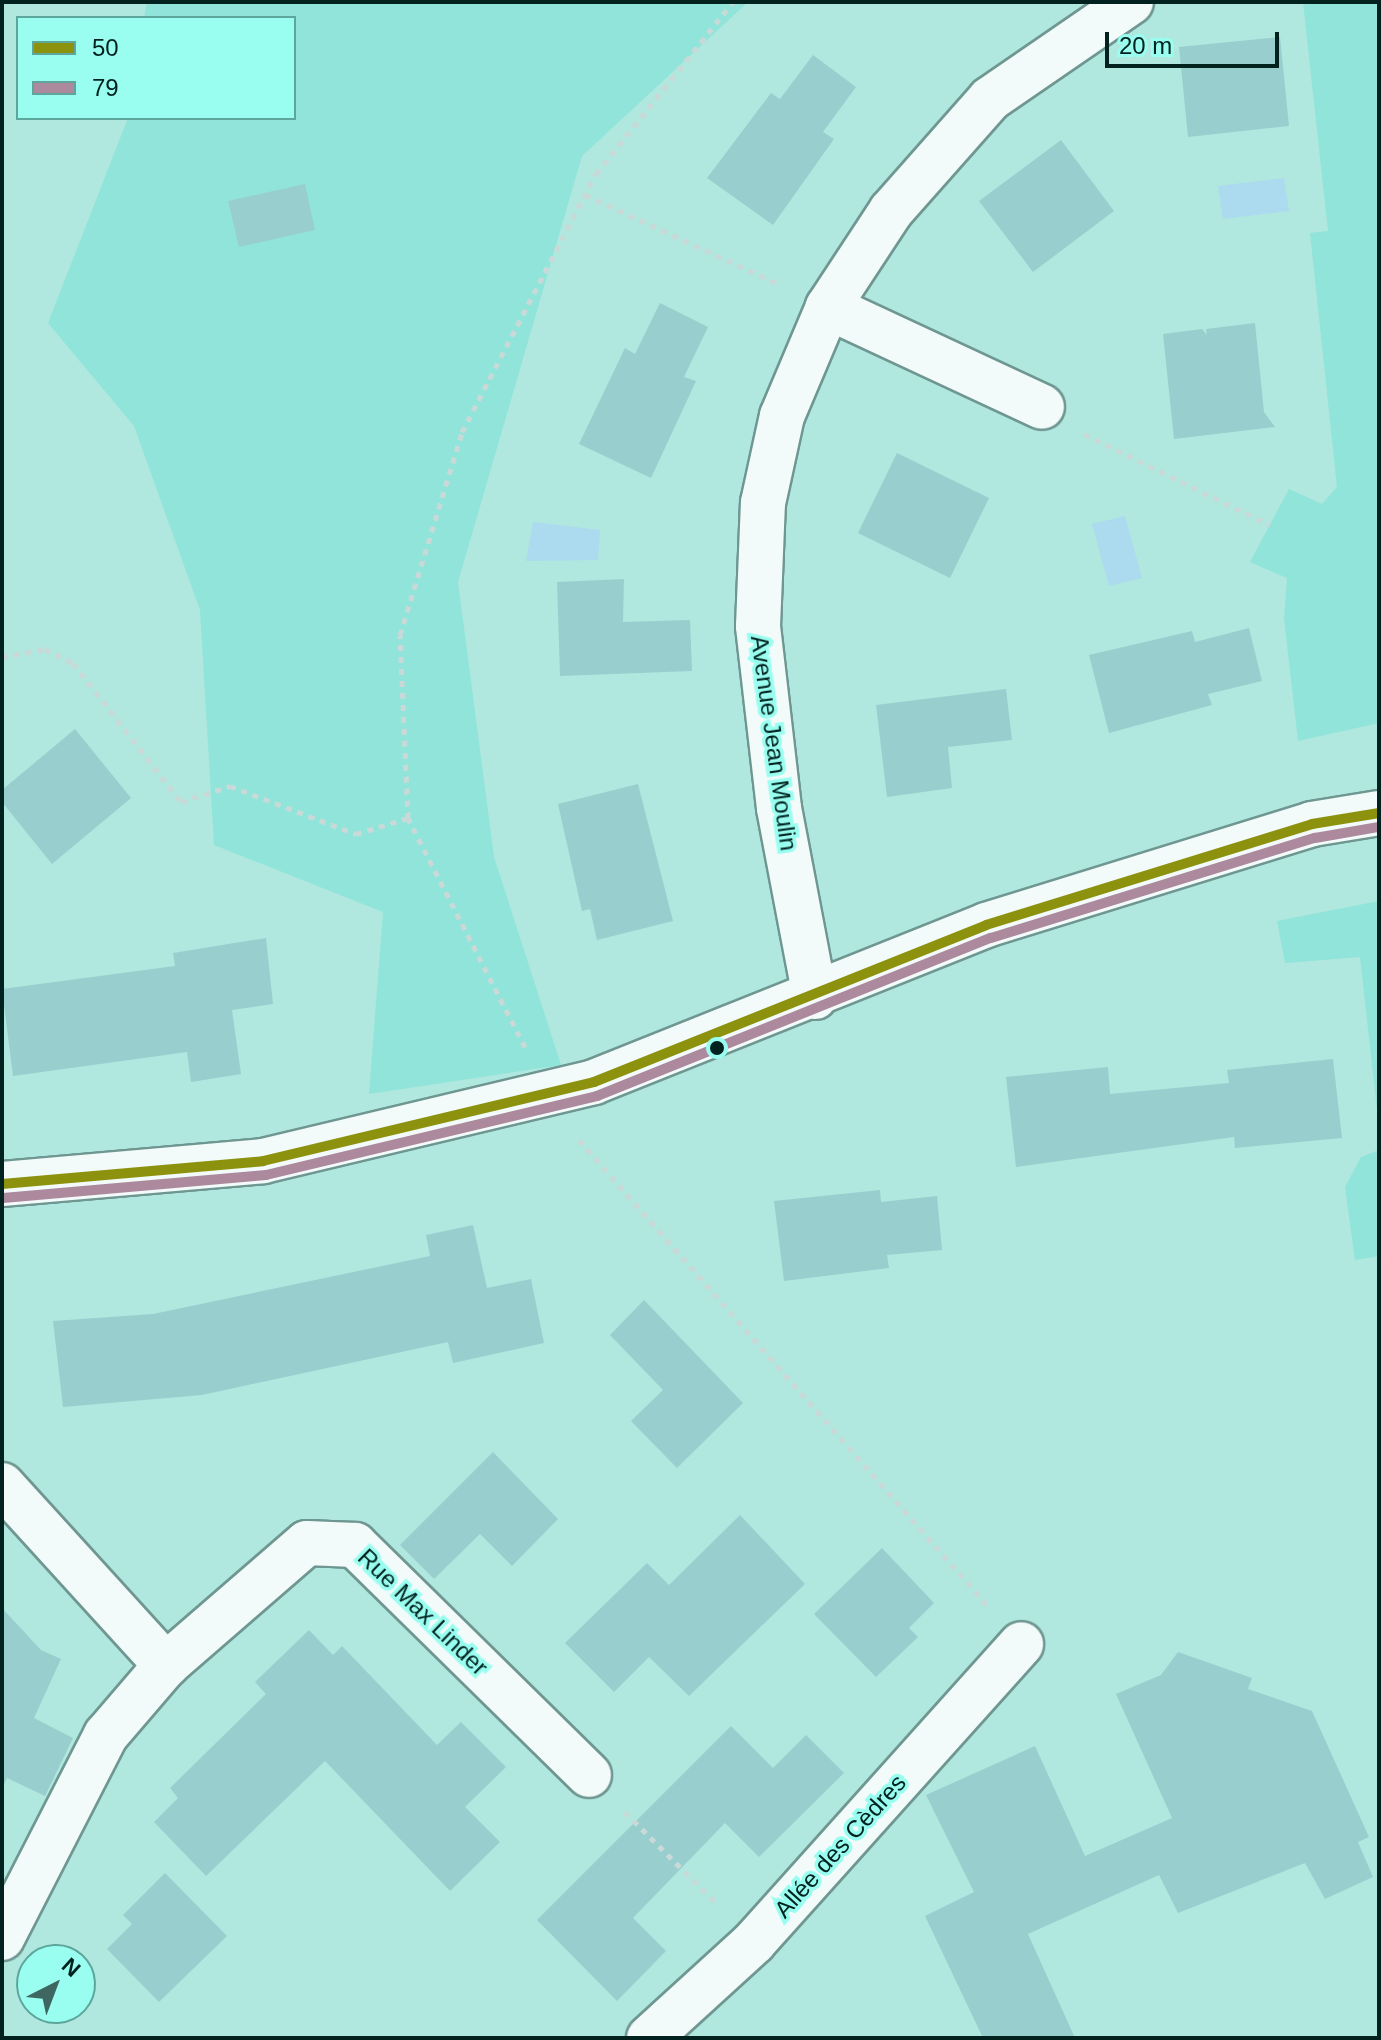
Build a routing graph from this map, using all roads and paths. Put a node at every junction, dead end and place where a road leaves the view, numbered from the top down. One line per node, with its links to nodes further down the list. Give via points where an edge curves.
1 (733, 2): 3 (path)
2 (1131, 2): 4 (street, Avenue Jean Moulin, via 990,99 891,211)
3 (585, 195): 4 (path); 9 (path, via 462,432 400,635)
4 (828, 307): 5 (street); 10 (street, Avenue Jean Moulin, via 782,416 763,503 758,626 779,808)
5 (1042, 407): 6 (path)
6 (1270, 525)
7 (2, 657): 9 (path, via 45,649 73,663 181,802 230,786 356,834)
8 (1379, 813): 10 (street, via 1166,865 986,925)
9 (408, 818): 11 (path, via 522,1039)
10 (815, 997): 11 (street)
11 (541, 1095): 12 (street, via 263,1161); 14 (path)
12 (2, 1184)
13 (2, 1485): 15 (street)
14 (1021, 1644): 18 (street, Allée des Cèdres)
15 (166, 1665): 16 (street, Rue Max Linder, via 307,1543 355,1545); 17 (street, Rue Max Linder, via 106,1735)
16 (589, 1775): 18 (path)
17 (2, 1938)
18 (754, 1942): 19 (street, Allée des Cèdres)
19 (649, 2038)

